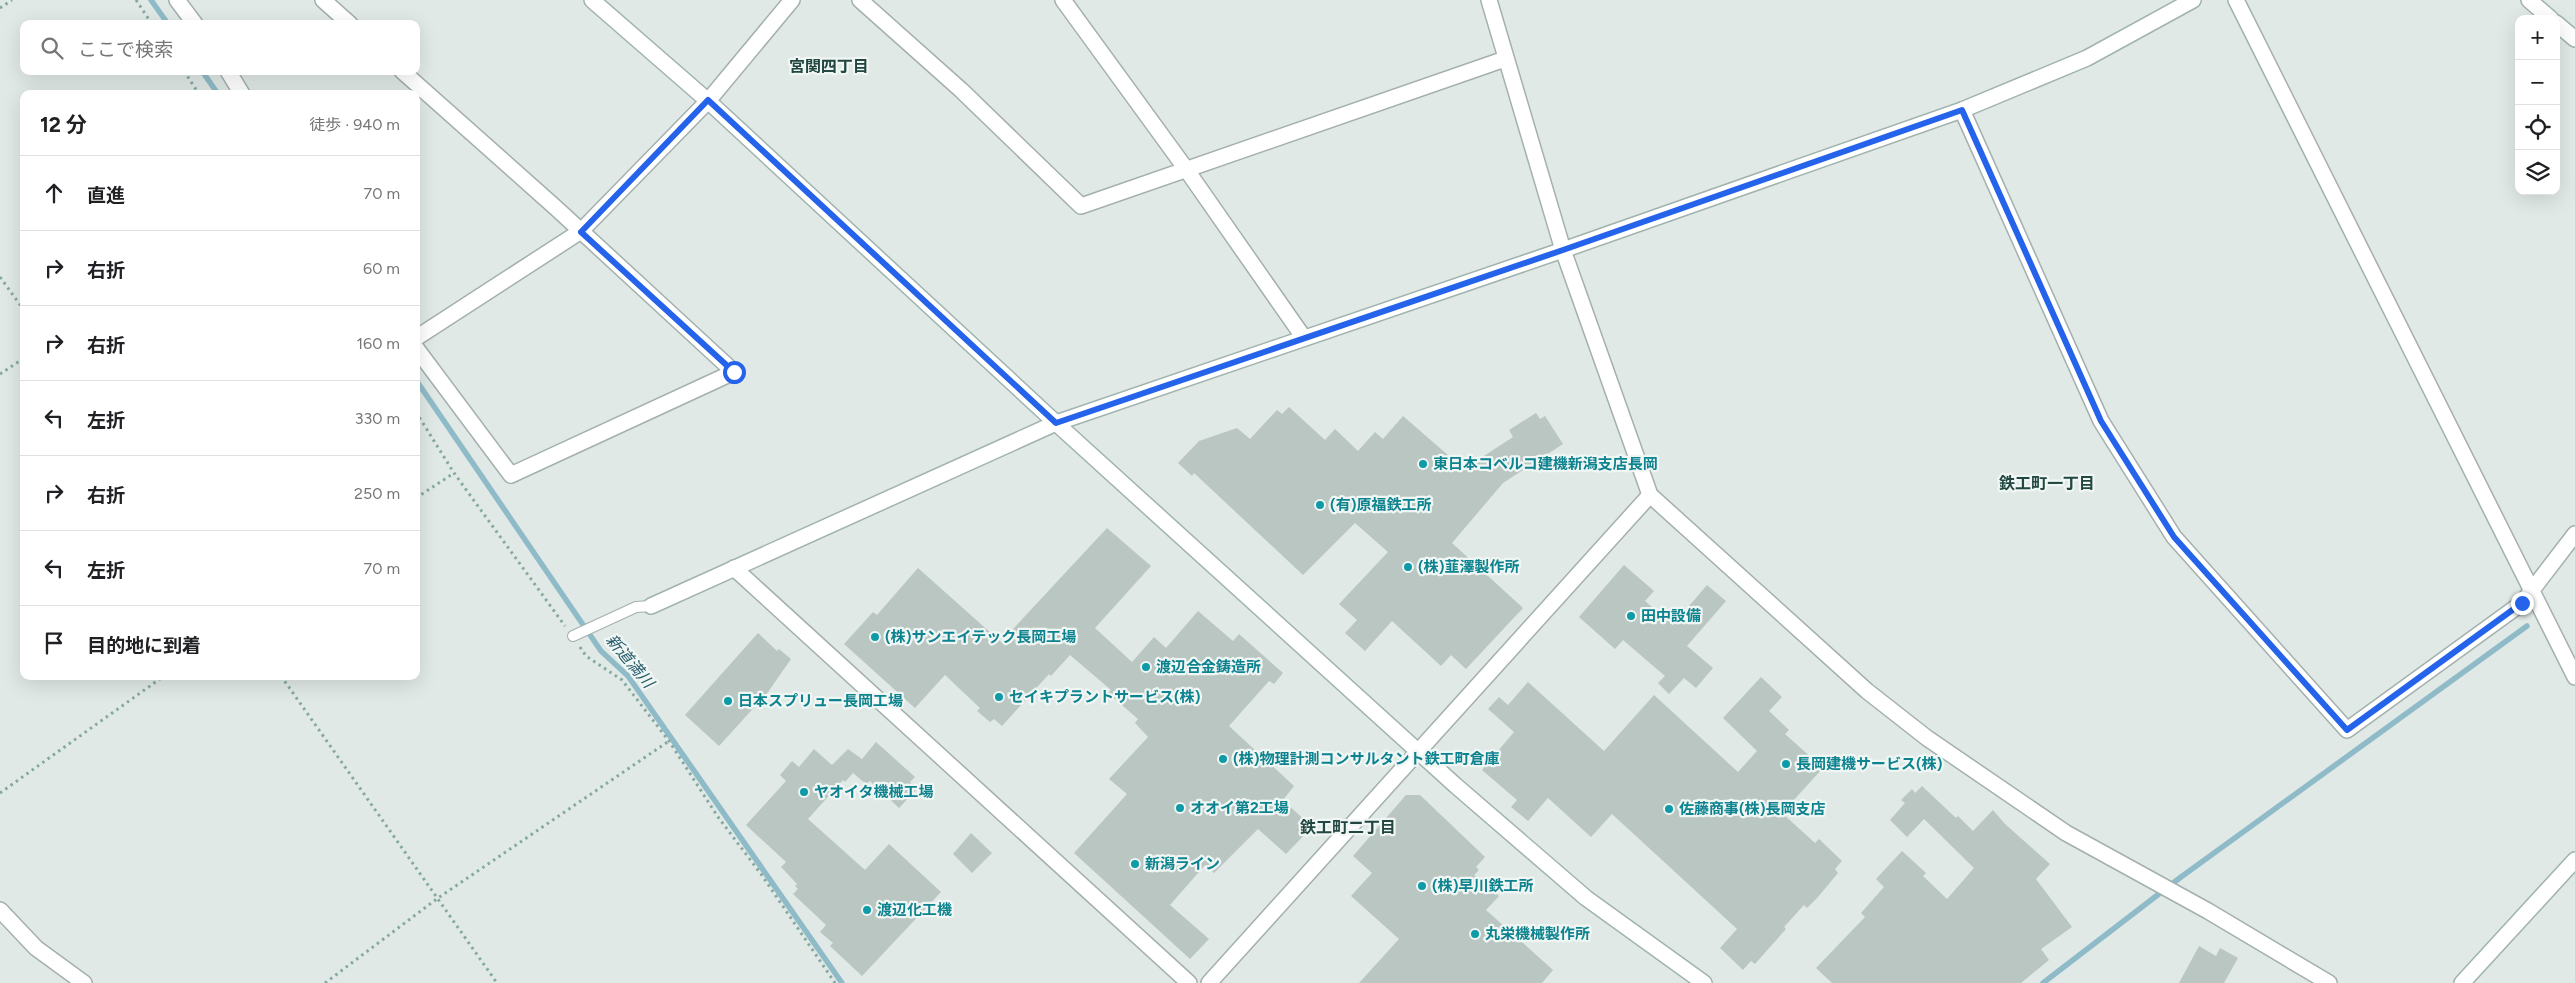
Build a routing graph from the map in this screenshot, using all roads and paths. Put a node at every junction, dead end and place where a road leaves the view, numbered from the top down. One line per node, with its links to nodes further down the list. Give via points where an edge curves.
1 (12, 0): 13 (path)
2 (136, 0): 15 (path)
3 (177, 0): 16 (street)
4 (323, 0): 17 (street)
5 (592, 0): 26 (street)
6 (792, 0): 26 (street)
7 (860, 0): 28 (street, via 961,90 1081,206)
8 (1063, 0): 28 (street)
9 (1489, 0): 20 (street)
10 (2193, 0): 27 (street, via 2087,58)
11 (2236, 0): 45 (street)
12 (2529, 0): 14 (street)
13 (0, 8)
14 (2546, 15)
15 (149, 20)
16 (192, 20)
17 (346, 20)
18 (2560, 26): 19 (street)
19 (2575, 38)
20 (1505, 59): 28 (street); 30 (street)
21 (187, 75): 24 (path)
22 (230, 75): 25 (street)
23 (406, 75): 29 (street)
24 (196, 90)
25 (240, 90)
26 (708, 100): 29 (street); 39 (street)
27 (1962, 110): 30 (street); 45 (street, via 2101,421 2174,537 2347,730 2522,603)
28 (1186, 169): 34 (street)
29 (581, 232): 33 (street); 35 (street, via 734,372 511,475)
30 (1563, 250): 34 (street); 42 (street)
31 (0, 277): 32 (path)
32 (20, 304)
33 (420, 335)
34 (1304, 338): 39 (street)
35 (420, 353)
36 (20, 361): 37 (path)
37 (0, 374)
38 (420, 418): 40 (path)
39 (1056, 423): 44 (street); 52 (street)
40 (454, 473): 41 (path); 47 (path)
41 (420, 495)
42 (1650, 495): 52 (street); 64 (street, via 1867,691 1928,738 2066,833)
43 (2575, 534): 45 (street)
44 (734, 568): 46 (street); 61 (street)
45 (2532, 591): 48 (street)
46 (651, 606): 47 (lane, via 636,607)
47 (574, 635): 51 (path, via 586,656 622,680)
48 (2575, 677)
49 (158, 680): 53 (path)
50 (284, 680): 55 (path)
51 (670, 741): 55 (path); 60 (path, via 718,817 761,874)
52 (1418, 752): 62 (street); 63 (street, via 1586,898)
53 (0, 792)
54 (2575, 860): 65 (street)
55 (438, 898): 58 (path); 59 (path)
56 (0, 910): 57 (street, via 36,948)
57 (84, 983)
58 (325, 983)
59 (497, 983)
60 (834, 983)
61 (1189, 983)
62 (1209, 983)
63 (1704, 983)
64 (2330, 983)
65 (2462, 983)

